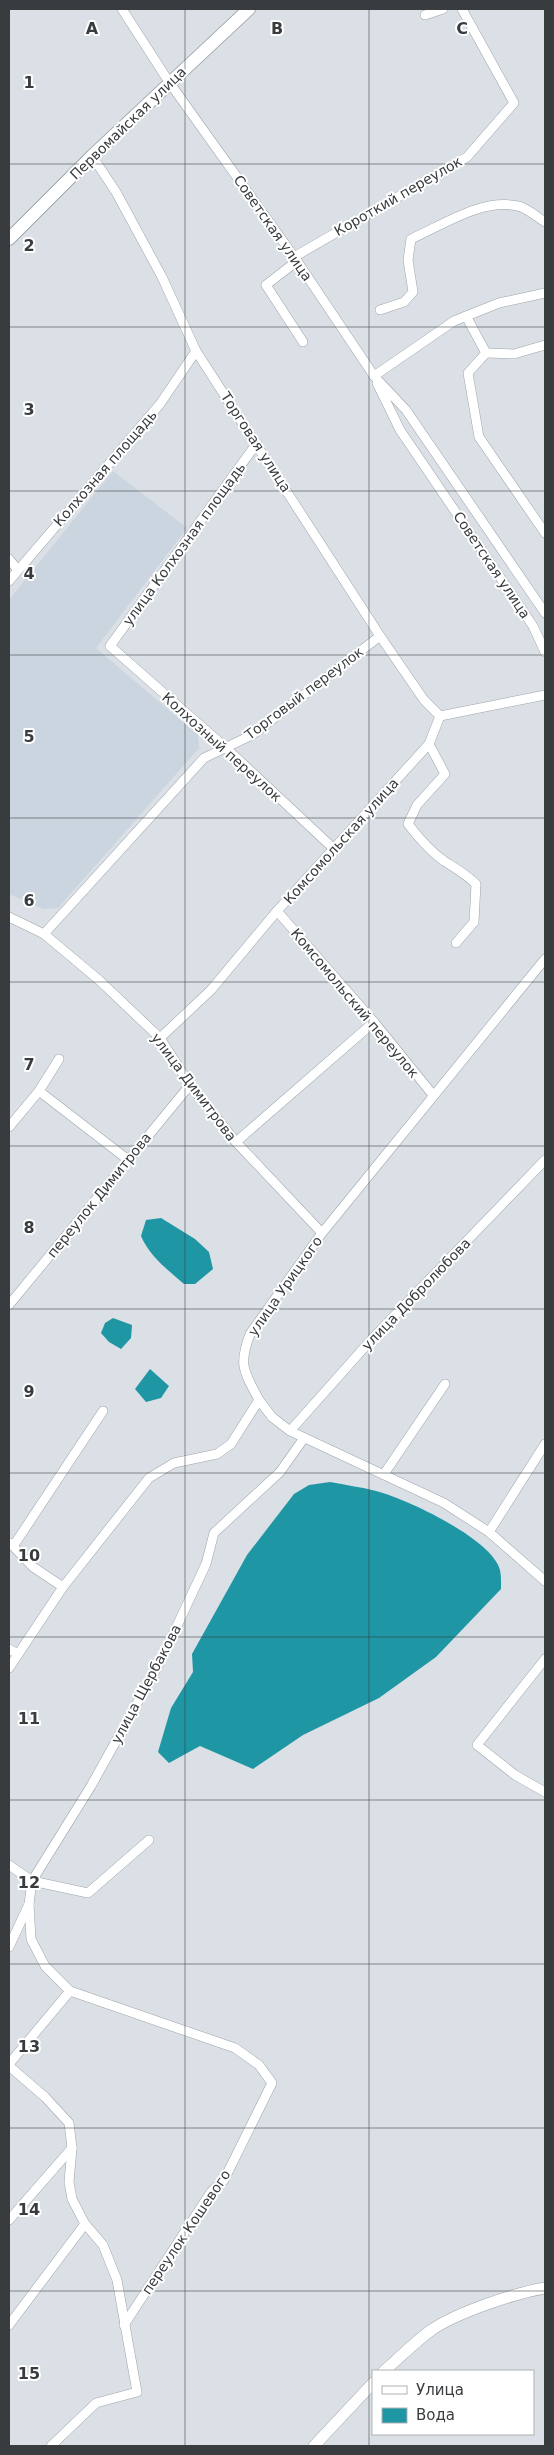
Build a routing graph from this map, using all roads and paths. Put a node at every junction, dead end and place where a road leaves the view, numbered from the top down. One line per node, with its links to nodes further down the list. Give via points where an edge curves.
1 (122, 9): 6 (street, Советская улица)
2 (249, 9): 6 (main road, Первомайская улица)
3 (443, 9): 5 (street)
4 (462, 9): 10 (street, Короткий переулок, via 514,103 467,157)
5 (425, 15)
6 (169, 82): 7 (main road, Первомайская улица); 10 (street, Советская улица)
7 (92, 156): 9 (main road, Первомайская улица); 16 (street, Торговая улица, via 116,192 162,277)
8 (545, 222): 12 (street, via 520,207 480,208 411,240 408,260 413,292 404,302)
9 (9, 239)
10 (296, 259): 14 (street, Короткий переулок, via 266,284); 18 (street, Советская улица)
11 (545, 293): 13 (street, via 498,304)
12 (380, 310)
13 (466, 316): 17 (street); 18 (street)
14 (303, 342)
15 (545, 345): 17 (street, via 514,354)
16 (196, 351): 19 (street, Торговая улица); 22 (street, Колхозная площадь, via 160,404)
17 (486, 353): 20 (street, via 468,373 479,437)
18 (374, 376): 24 (street, Советская улица, via 406,410); 27 (street, Советская улица, via 400,430 533,626)
19 (257, 443): 25 (street, Торговая улица); 26 (street, улица Колхозная площадь)
20 (545, 533)
21 (9, 559): 22 (street)
22 (18, 570): 23 (street, Колхозная площадь)
23 (9, 581)
24 (545, 613)
25 (380, 636): 29 (street, Торговая улица, via 424,700); 31 (street, Торговый переулок, via 252,735)
26 (110, 646): 31 (street, Колхозный переулок)
27 (545, 652)
28 (545, 695): 29 (street)
29 (440, 716): 30 (street, Комсомольская улица)
30 (429, 744): 32 (street, Комсомольская улица); 36 (street, via 445,774 417,805 408,824 442,859 476,884 474,922)
31 (226, 748): 32 (street, Колхозный переулок); 35 (street, Торговый переулок, via 204,758)
32 (334, 849): 33 (street, Комсомольская улица)
33 (277, 911): 38 (street, Комсомольский переулок); 39 (street, Комсомольская улица, via 210,990)
34 (9, 917): 35 (street, улица Димитрова)
35 (44, 934): 39 (street, улица Димитрова)
36 (456, 942)
37 (545, 960): 43 (street, улица Урицкого)
38 (374, 1022): 43 (street, Комсомольский переулок); 45 (street)
39 (160, 1038): 41 (street, улица Димитрова)
40 (59, 1059): 42 (street)
41 (190, 1085): 45 (street, улица Димитрова); 46 (street, переулок Димитрова)
42 (39, 1091): 44 (street); 46 (street)
43 (433, 1094): 48 (street, улица Урицкого)
44 (9, 1127)
45 (236, 1142): 48 (street, улица Димитрова)
46 (127, 1159): 49 (street, переулок Димитрова)
47 (545, 1160): 53 (street, улица Добролюбова, via 370,1341)
48 (322, 1233): 51 (street, улица Урицкого, via 250,1334 243,1354 244,1371)
49 (9, 1305)
50 (445, 1384): 56 (street)
51 (259, 1400): 53 (street, улица Урицкого, via 272,1418); 60 (street, via 230,1444 217,1454 174,1463 149,1478)
52 (103, 1411): 58 (street)
53 (290, 1431): 54 (street, улица Урицкого)
54 (304, 1438): 56 (street, улица Урицкого); 68 (street, улица Щербакова, via 280,1472 214,1533 206,1564 160,1662 91,1786)
55 (545, 1444): 57 (street)
56 (384, 1474): 57 (street, улица Урицкого, via 444,1503)
57 (489, 1532): 59 (street, улица Урицкого)
58 (11, 1544): 60 (street, via 33,1567)
59 (545, 1581)
60 (63, 1587): 62 (street)
61 (9, 1649): 62 (street)
62 (18, 1654): 64 (street)
63 (545, 1659): 65 (street, via 477,1745 515,1775)
64 (9, 1668)
65 (545, 1792)
66 (149, 1840): 68 (street, via 88,1893)
67 (9, 1864): 68 (street)
68 (32, 1881): 69 (street, улица Щербакова)
69 (29, 1904): 70 (street, улица Щербакова); 71 (street, via 31,1939 45,1966)
70 (9, 1947)
71 (70, 1991): 72 (street); 78 (street, переулок Кошевого, via 235,2048 259,2065 272,2083 224,2180 211,2192)
72 (9, 2065): 73 (street, via 70,2123)
73 (72, 2148): 74 (street); 75 (street, via 72,2199)
74 (9, 2220)
75 (85, 2224): 77 (street); 78 (street, via 103,2245 117,2280)
76 (545, 2288): 79 (street, via 529,2290 475,2309 431,2330)
77 (9, 2325)
78 (124, 2325): 81 (street, via 137,2392 96,2403)
79 (385, 2370)
80 (372, 2384): 82 (street)
81 (51, 2446)
82 (314, 2446)

